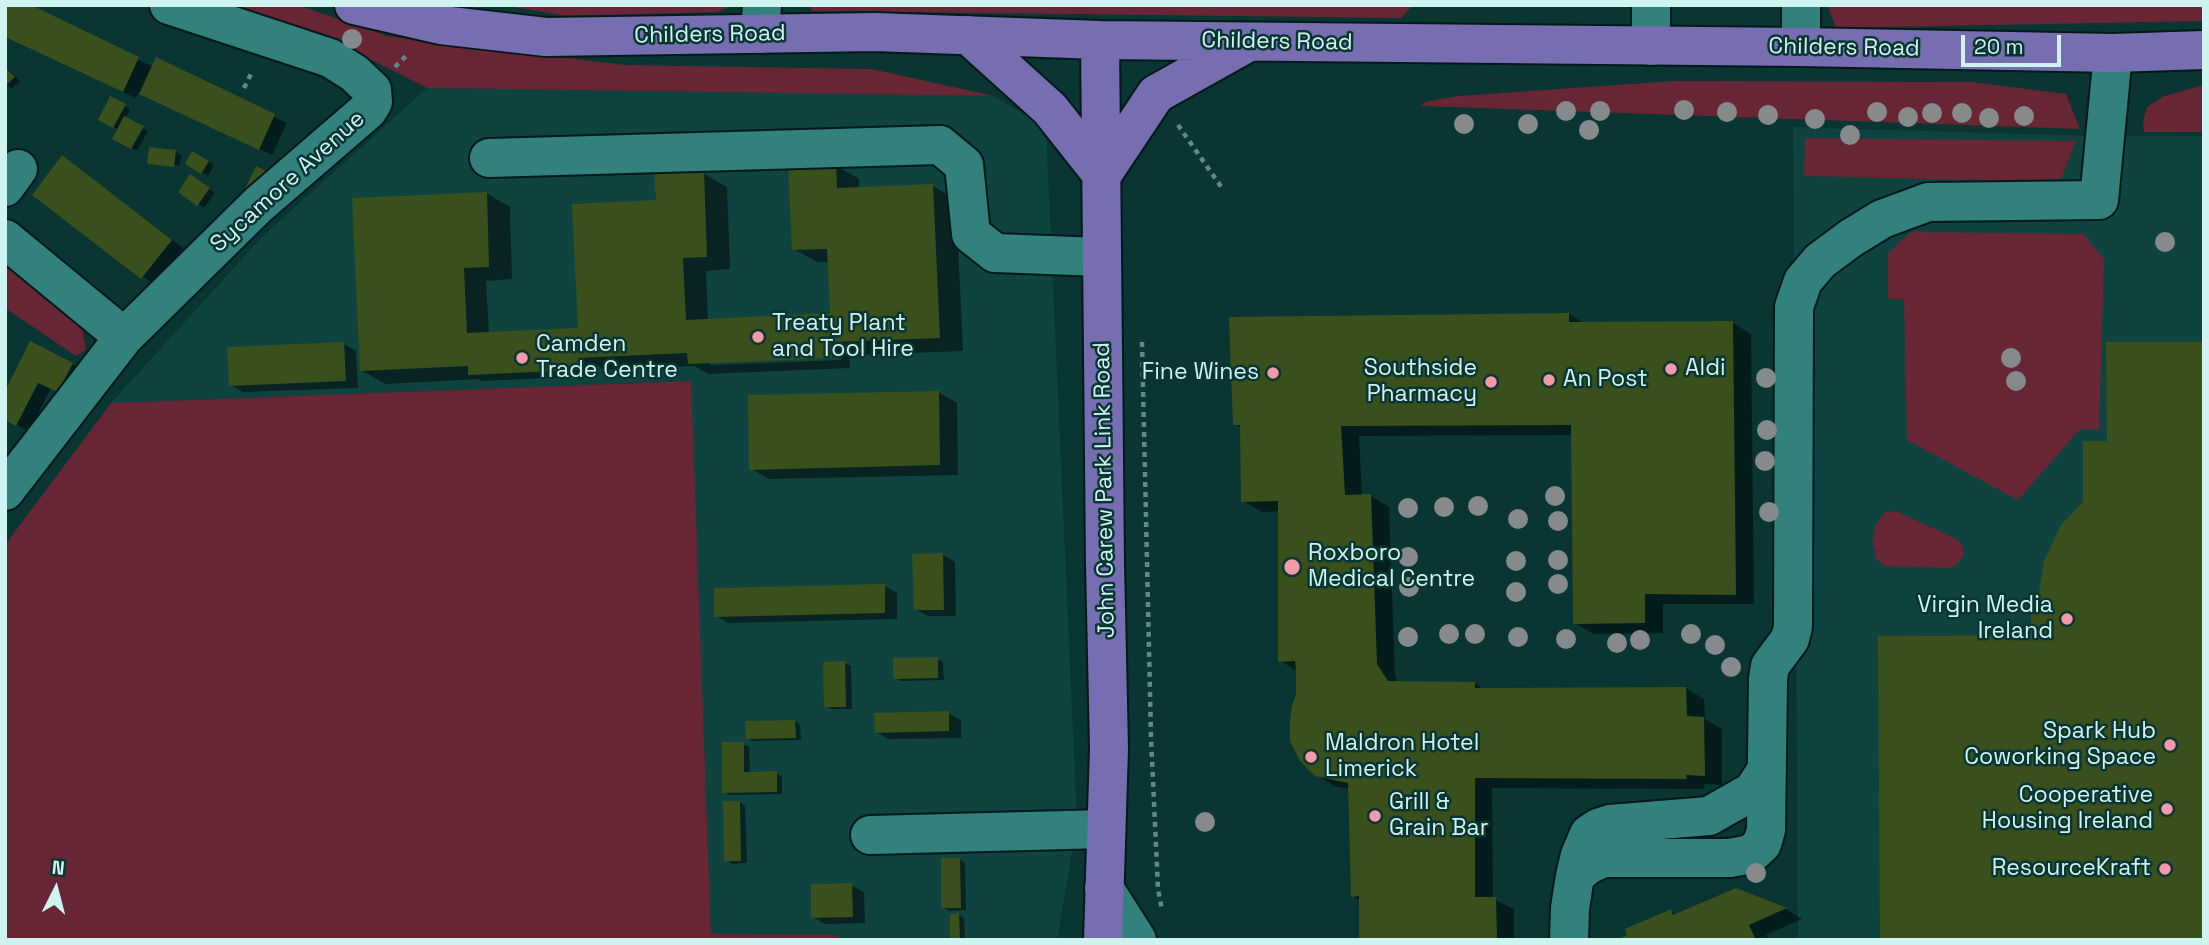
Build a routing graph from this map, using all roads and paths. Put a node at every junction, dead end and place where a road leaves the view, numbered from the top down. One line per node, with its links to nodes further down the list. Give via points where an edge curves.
1 (169, 5): 18 (street, Sycamore Avenue, via 335,61 372,90 373,102 250,212)
2 (354, 5): 5 (main road, Childers Road, via 441,25 545,37)
3 (1651, 5): 9 (street)
4 (1801, 5): 10 (street)
5 (761, 19): 6 (main road, Childers Road, via 875,32)
6 (968, 35): 7 (main road, Childers Road); 14 (main road, via 1049,109)
7 (1100, 40): 8 (main road, Childers Road); 14 (main road, John Carew Park Link Road)
8 (1249, 42): 9 (main road, Childers Road); 14 (main road, via 1156,94)
9 (1651, 46): 10 (main road, Childers Road)
10 (1801, 47): 12 (main road, Childers Road)
11 (2204, 50): 12 (main road, Childers Road)
12 (2113, 53): 20 (street, via 2099,200 1928,202 1882,219 1820,261 1803,281 1794,307 1793,627 1790,639 1770,666)
13 (489, 158): 16 (street, via 940,145 964,165 971,234 995,253)
14 (1101, 175): 16 (main road, John Carew Park Link Road)
15 (5, 239): 18 (street)
16 (1102, 257): 21 (main road, John Carew Park Link Road, via 1109,748)
17 (1142, 328): 25 (path, via 1158,889)
18 (124, 337): 19 (street)
19 (10, 476)
20 (1767, 769): 23 (street, via 1753,791 1709,816 1598,828 1589,834); 23 (street, via 1766,830 1762,844 1751,854 1603,858)
21 (1106, 829): 22 (street); 24 (main road, John Carew Park Link Road)
22 (870, 835)
23 (1575, 876): 27 (street)
24 (1104, 888): 25 (street); 26 (main road, John Carew Park Link Road)
25 (1151, 931)
26 (1103, 940)
27 (1569, 940)

